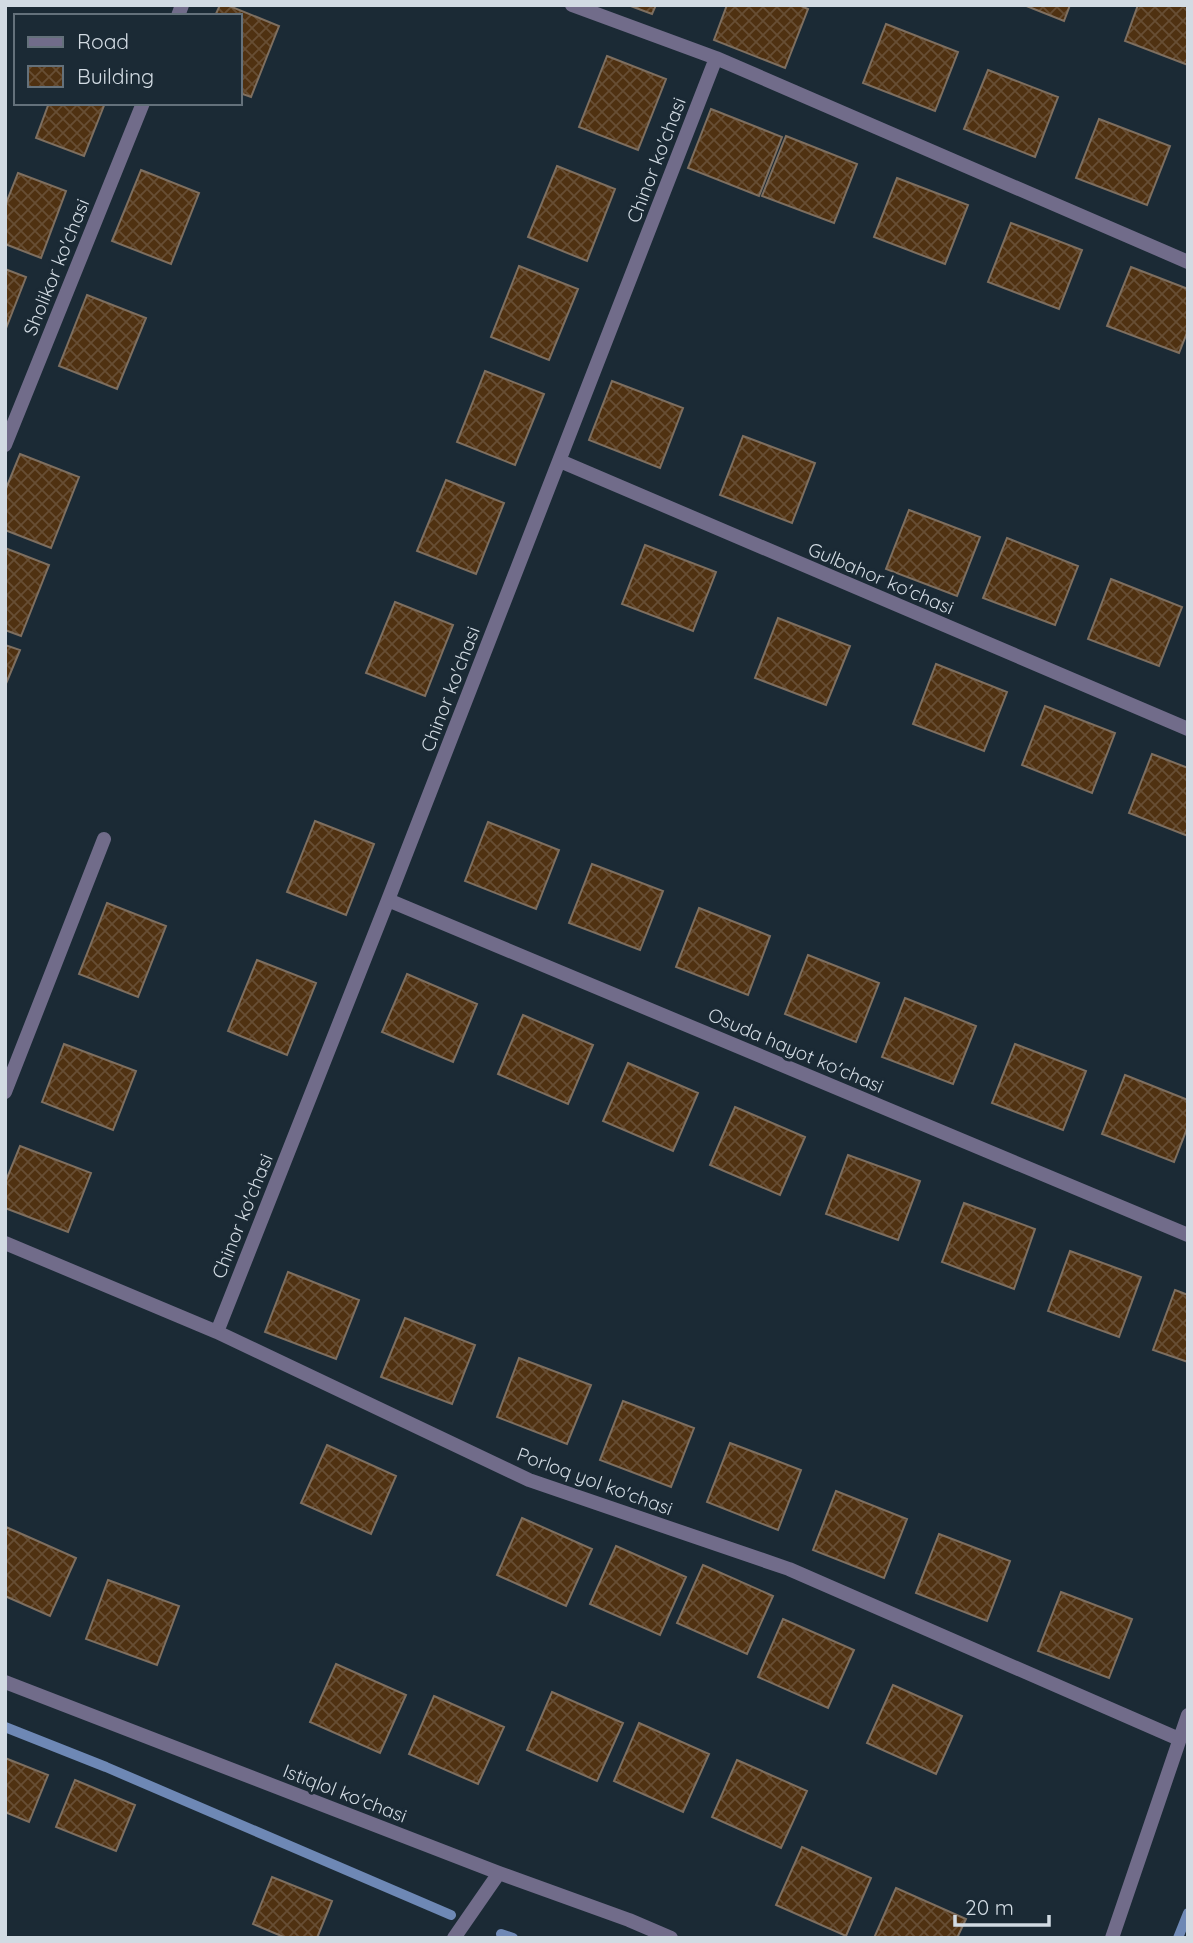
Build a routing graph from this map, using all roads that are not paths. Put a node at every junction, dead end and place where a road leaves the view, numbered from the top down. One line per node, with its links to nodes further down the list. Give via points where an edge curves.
1 (572, 5): 2 (street)
2 (716, 58): 4 (street); 6 (street, Chinor ko'chasi)
3 (142, 105): 5 (street, Sholikor ko'chasi)
4 (1188, 262)
5 (5, 445)
6 (560, 461): 7 (street, Gulbahor ko'chasi); 9 (street, Chinor ko'chasi)
7 (1188, 729)
8 (104, 839): 10 (street)
9 (388, 900): 11 (street, Osuda hayot ko'chasi); 13 (street, Chinor ko'chasi)
10 (5, 1092)
11 (1188, 1235)
12 (5, 1243): 13 (street, Porloq yol ko'chasi)
13 (217, 1332): 16 (street, Porloq yol ko'chasi, via 529,1480 789,1569)
14 (5, 1682): 17 (street, Istiqlol ko'chasi)
15 (1188, 1715): 16 (street)
16 (1179, 1739): 20 (street)
17 (499, 1873): 18 (street); 19 (street, Istiqlol ko'chasi)
18 (454, 1938)
19 (671, 1938)
20 (1112, 1938)

